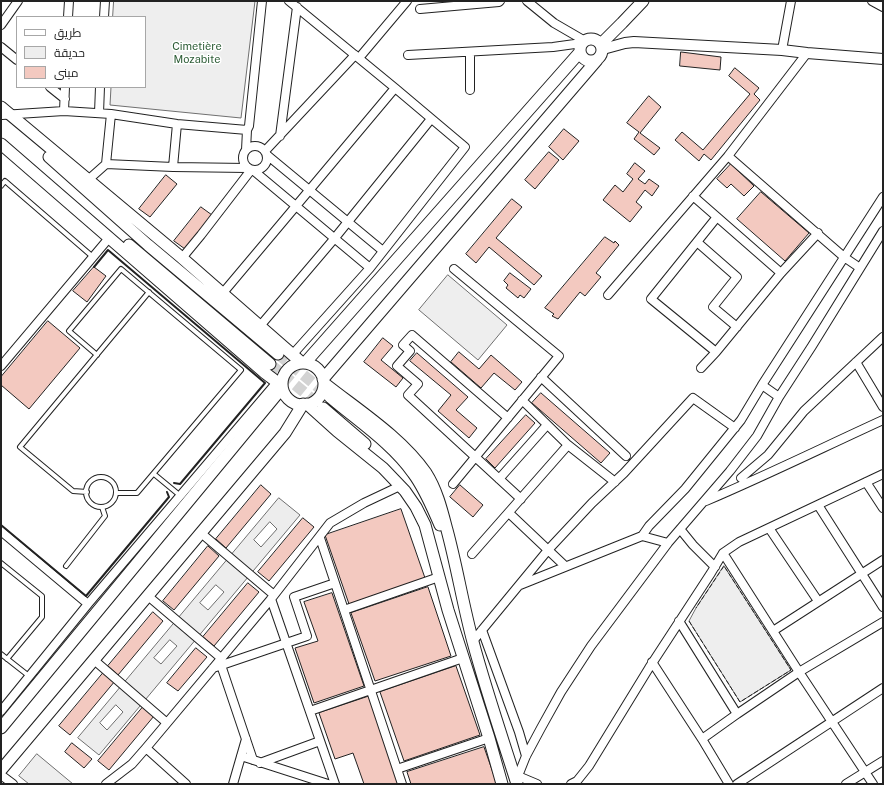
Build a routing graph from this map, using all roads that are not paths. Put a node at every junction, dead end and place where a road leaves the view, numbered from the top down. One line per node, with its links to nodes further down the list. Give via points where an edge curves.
1 (18, 1): 17 (street)
2 (69, 1): 15 (street)
3 (105, 1): 16 (street)
4 (262, 1): 41 (street)
5 (289, 1): 12 (street)
6 (407, 1): 25 (street)
7 (500, 1): 14 (street)
8 (527, 1): 18 (street)
9 (642, 1): 20 (main road)
10 (791, 1): 21 (street)
11 (872, 1): 13 (street)
12 (297, 7): 25 (street); 42 (street)
13 (883, 7)
14 (420, 10)
15 (68, 16)
16 (104, 16)
17 (1, 25)
18 (582, 45): 20 (main road, via 593,39); 22 (street); 28 (main road, via 584,58); 82 (main road)
19 (1, 47): 26 (street)
20 (602, 47): 21 (street, via 634,42); 28 (main road, via 601,56)
21 (782, 50): 23 (street)
22 (470, 52): 24 (street); 33 (street)
23 (807, 53): 27 (street); 46 (street)
24 (408, 55)
25 (357, 57): 32 (street); 42 (street)
26 (16, 59)
27 (883, 59)
28 (597, 60): 87 (main road)
29 (51, 88): 34 (street)
30 (65, 88): 34 (street)
31 (100, 88): 37 (street)
32 (395, 88): 39 (street); 52 (street)
33 (470, 90)
34 (65, 99): 35 (street)
35 (64, 111): 36 (street); 37 (street)
36 (4, 113): 50 (main road); 78 (main road, via 148,245)
37 (99, 113): 38 (street)
38 (111, 114): 40 (street); 47 (street)
39 (431, 118): 57 (street); 63 (street, via 465,148)
40 (177, 124): 41 (street); 48 (street)
41 (247, 130): 44 (street)
42 (280, 136): 45 (street)
43 (4, 147): 60 (main road); 83 (main road, via 83,207)
44 (246, 150): 45 (street, via 256,146); 49 (street, via 243,161)
45 (266, 153): 49 (street, via 268,159 265,166); 52 (street)
46 (728, 156): 53 (street); 59 (street)
47 (106, 164): 48 (street); 50 (street)
48 (173, 167): 49 (street)
49 (251, 169): 55 (street); 66 (street)
50 (88, 180): 66 (main road)
51 (1, 186): 65 (lane, via 6,181)
52 (309, 190): 55 (street); 57 (street)
53 (693, 196): 56 (street); 73 (street)
54 (883, 197): 64 (street)
55 (296, 206): 61 (street); 72 (street)
56 (717, 217): 62 (street); 70 (street)
57 (347, 222): 61 (street); 63 (street)
58 (883, 231): 68 (street)
59 (818, 233): 64 (street); 70 (street)
60 (109, 238): 65 (street); 88 (main road)
61 (334, 239): 67 (street); 74 (street)
62 (697, 242): 75 (street, via 738,277 713,307); 77 (street, via 651,299)
63 (383, 251): 67 (street)
64 (844, 257): 68 (street); 89 (street)
65 (93, 258): 84 (street)
66 (182, 258): 72 (main road)
67 (370, 268): 79 (street)
68 (860, 268): 91 (street)
69 (454, 269): 86 (street, via 559,356)
70 (781, 273): 75 (street)
71 (149, 292): 80 (lane); 80 (lane, via 121,269 69,331); 104 (lane, via 241,370)
72 (222, 294): 74 (main road)
73 (608, 295)
74 (260, 326): 79 (main road)
75 (737, 327): 77 (street)
76 (883, 337): 81 (street)
77 (716, 352): 85 (street)
78 (278, 354)
79 (293, 354): 82 (main road)
80 (97, 355): 113 (lane, via 20,447 73,491)
81 (856, 362): 94 (street); 106 (street, via 804,411 768,455)
82 (303, 363): 87 (main road, via 315,366 320,371); 88 (main road, via 290,366)
83 (270, 364)
84 (1, 366)
85 (701, 368)
86 (541, 377): 92 (street); 101 (street)
87 (323, 381): 93 (main road, via 321,395); 133 (main road, via 401,444 427,475 438,500)
88 (280, 384): 93 (main road, via 287,398); 146 (street); 170 (main road)
89 (762, 385): 91 (street); 99 (street)
90 (330, 397): 133 (main road, via 404,460 421,485)
91 (779, 397): 103 (street, via 757,436)
92 (522, 400): 96 (street); 98 (street)
93 (305, 404): 112 (main road, via 383,468); 126 (main road, via 285,433)
94 (883, 407)
95 (323, 408): 122 (main road, via 399,475 417,500 423,512)
96 (508, 418): 102 (street); 102 (street, via 412,335 403,345 410,351 397,366 418,384 408,395)
97 (883, 420): 107 (street)
98 (547, 424): 100 (street); 108 (street)
99 (735, 428): 109 (street, via 693,398); 127 (street)
100 (568, 445): 109 (street); 116 (street)
101 (626, 456)
102 (475, 457): 108 (street); 111 (street)
103 (730, 471): 106 (street); 117 (street)
104 (154, 474): 114 (lane); 115 (lane, via 137,494)
105 (883, 474): 110 (street)
106 (741, 478): 107 (street)
107 (760, 478): 117 (street)
108 (499, 479): 116 (street)
109 (615, 482): 130 (street)
110 (866, 482): 118 (street); 120 (street)
111 (453, 484)
112 (400, 486): 122 (main road, via 416,507); 128 (street, via 330,523)
113 (86, 492): 115 (lane, via 87,485 95,478 106,477 114,483); 119 (lane, via 92,504)
114 (178, 493)
115 (117, 494): 119 (lane, via 112,503)
116 (521, 499): 121 (street)
117 (703, 502): 124 (street)
118 (818, 505): 123 (street); 139 (street)
119 (102, 507): 136 (lane, via 105,516)
120 (883, 508)
121 (509, 513): 130 (street); 132 (street)
122 (425, 525): 140 (main road)
123 (769, 528): 131 (street, via 739,542); 145 (street)
124 (680, 530): 129 (street); 138 (street)
125 (1, 531): 146 (street)
126 (201, 533): 143 (main road); 144 (street)
127 (642, 536): 129 (street); 137 (street)
128 (320, 538): 141 (street); 144 (street)
129 (668, 543): 177 (street, via 591,646 561,692)
130 (548, 550): 137 (street); 142 (street)
131 (723, 553): 138 (street); 152 (street)
132 (472, 554)
133 (454, 556): 153 (main road)
134 (883, 560): 139 (street)
135 (1, 563): 157 (lane, via 42,596 42,618)
136 (66, 566)
137 (565, 566): 142 (street)
138 (715, 567): 149 (street)
139 (861, 574): 145 (street); 147 (street)
140 (439, 577): 148 (street); 156 (main road)
141 (335, 583): 148 (street); 154 (street, via 294,597 307,636)
142 (520, 585): 151 (street)
143 (148, 596): 158 (main road); 159 (street)
144 (272, 597): 154 (street); 159 (street)
145 (818, 601): 152 (street)
146 (88, 604): 162 (street)
147 (883, 607)
148 (344, 610): 164 (street)
149 (679, 621): 160 (street); 167 (street)
150 (883, 622): 161 (street)
151 (482, 630): 153 (street); 177 (street)
152 (773, 631): 161 (street)
153 (473, 641): 184 (main road)
154 (286, 643): 159 (street); 166 (street)
155 (1, 654): 157 (lane)
156 (463, 658): 164 (street); 172 (main road)
157 (7, 659): 162 (lane)
158 (94, 660): 169 (street); 180 (main road)
159 (221, 662): 169 (street, via 212,669); 171 (street)
160 (652, 662): 173 (street); 194 (street, via 589,766 577,781)
161 (799, 672): 167 (street); 168 (street)
162 (29, 676): 165 (street)
163 (883, 688): 168 (street)
164 (371, 690): 166 (street); 181 (street)
165 (1, 711)
166 (310, 711): 174 (street)
167 (737, 714): 173 (street)
168 (832, 721): 182 (street); 196 (street)
169 (167, 723): 175 (street)
170 (1, 728)
171 (246, 738): 176 (street); 178 (street)
172 (489, 738): 181 (street); 192 (main road)
173 (702, 739): 195 (street)
174 (320, 741): 178 (street); 190 (street)
175 (146, 748): 186 (street, via 132,764); 187 (street)
176 (241, 756): 178 (street); 188 (street)
177 (526, 756): 184 (street)
178 (257, 761): 189 (street)
179 (883, 761): 182 (street)
180 (1, 770)
181 (397, 770): 191 (street)
182 (865, 772): 197 (street); 198 (street)
183 (1, 775): 185 (street)
184 (517, 780): 193 (street)
185 (13, 784)
186 (106, 784)
187 (186, 784)
188 (233, 784)
189 (328, 784)
190 (335, 784)
191 (402, 784)
192 (502, 784)
193 (537, 784)
194 (571, 784)
195 (729, 784)
196 (737, 784)
197 (846, 784)
198 (873, 784)

